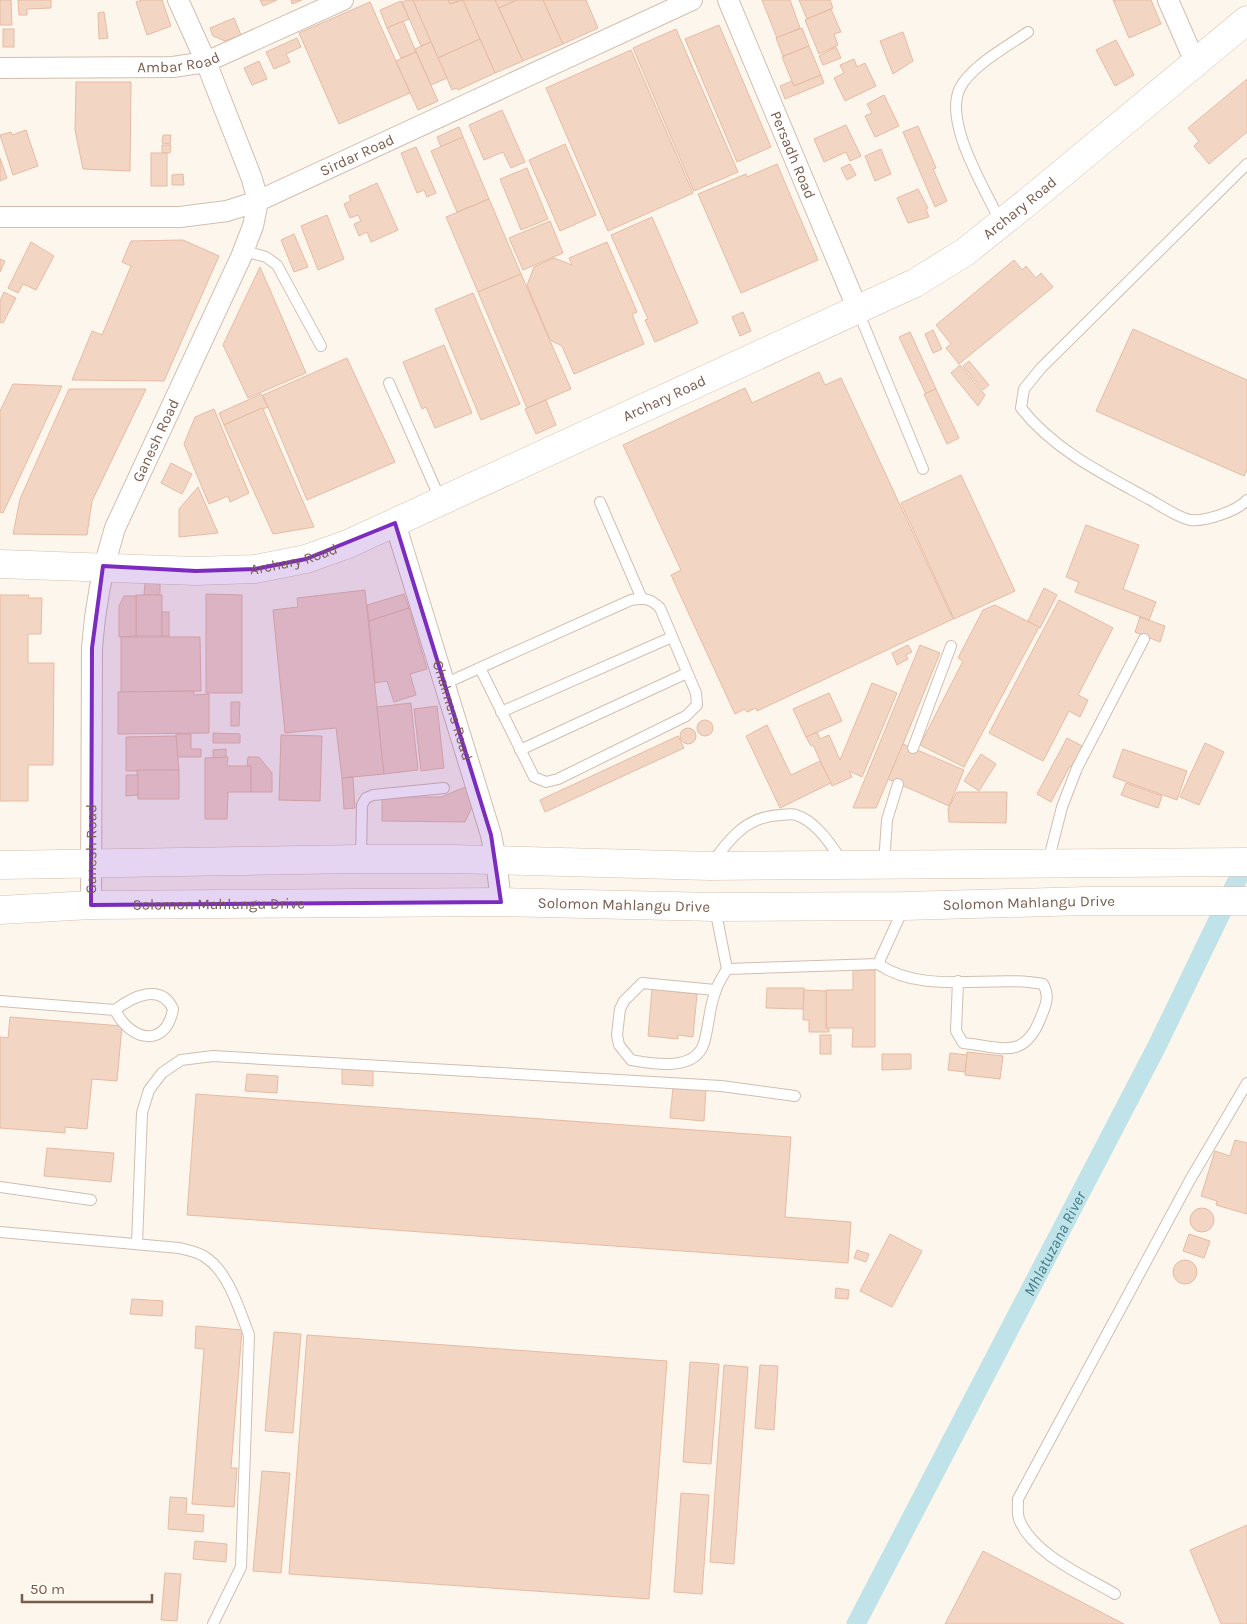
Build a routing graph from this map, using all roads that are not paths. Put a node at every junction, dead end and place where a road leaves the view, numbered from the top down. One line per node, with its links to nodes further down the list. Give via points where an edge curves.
1 (178, 0): 8 (street, Ganesh Road)
2 (343, 0): 8 (street, Ambar Road)
3 (692, 0): 12 (street, Sirdar Road)
4 (728, 0): 16 (street, Persadh Road)
5 (1168, 0): 9 (street)
6 (1244, 27): 9 (main road, Archary Road)
7 (1028, 32): 14 (lane, via 978,67 960,87 954,108 961,135)
8 (206, 62): 10 (street, Ambar Road, via 172,67); 12 (street, Ganesh Road)
9 (1194, 62): 14 (main road, Archary Road)
10 (0, 68)
11 (1247, 164): 20 (lane, via 1041,368 1024,389 1021,408 1033,424 1063,448 1190,520 1220,516)
12 (258, 201): 13 (street, Sirdar Road, via 227,211 180,217); 15 (street, Ganesh Road)
13 (0, 217)
14 (1001, 223): 16 (main road, Archary Road, via 965,252 915,283)
15 (244, 251): 17 (lane, via 276,265); 25 (street, Ganesh Road, via 115,528)
16 (858, 310): 19 (lane); 21 (main road, Archary Road)
17 (321, 346)
18 (389, 383): 21 (lane)
19 (923, 469)
20 (1247, 500)
21 (441, 501): 23 (main road, Archary Road)
22 (600, 502): 26 (lane)
23 (395, 523): 25 (main road, Archary Road, via 306,559 255,569 196,571); 32 (street, Chalmers Road)
24 (0, 564): 25 (main road, Archary Road)
25 (103, 566): 44 (street, Ganesh Road, via 95,606 92,648)
26 (642, 598): 27 (lane, via 651,599 660,608); 30 (lane, via 631,600)
27 (672, 636): 31 (lane); 33 (lane)
28 (1144, 639): 41 (lane, via 1077,768 1062,807)
29 (951, 646): 34 (lane)
30 (480, 668): 32 (lane); 33 (lane)
31 (687, 673): 35 (lane); 35 (lane, via 696,693 697,705 686,716 558,779 546,782 534,777)
32 (444, 684): 39 (street, Chalmers Road)
33 (501, 712): 35 (lane)
34 (913, 748)
35 (520, 750)
36 (898, 784): 42 (lane, via 886,820)
37 (444, 788): 38 (lane, via 366,798 362,805)
38 (361, 859): 39 (main road); 44 (main road)
39 (496, 860): 46 (main road); 48 (street, Chalmers Road)
40 (1247, 862): 41 (main road)
41 (1047, 863): 42 (main road)
42 (884, 864): 45 (main road)
43 (0, 865): 44 (main road)
44 (92, 865): 49 (street, Ganesh Road)
45 (846, 865): 46 (main road); 46 (lane, via 810,822 796,814 770,815 747,823)
46 (710, 866)
47 (1247, 901): 50 (main road, Solomon Mahlangu Drive)
48 (501, 902): 49 (main road, Solomon Mahlangu Drive); 51 (main road, Solomon Mahlangu Drive)
49 (91, 906): 52 (main road, Solomon Mahlangu Drive)
50 (904, 906): 51 (main road, Solomon Mahlangu Drive); 53 (lane)
51 (715, 907): 54 (lane)
52 (0, 910)
53 (878, 964): 54 (lane); 55 (lane, via 902,977)
54 (727, 969): 56 (lane)
55 (958, 981): 55 (lane, via 1043,984 1048,1002 1029,1041 1022,1047 1008,1048 963,1043 956,1031)
56 (715, 990): 56 (lane, via 704,1043 693,1059 684,1063 631,1060 619,1045 620,1009 642,983)
57 (0, 1001): 58 (lane)
58 (115, 1010): 58 (lane, via 128,1000 153,994 162,995 172,1009 167,1024 150,1037 132,1032)
59 (1247, 1083): 65 (lane, via 1190,1180 1018,1500 1018,1518 1031,1538 1051,1556)
60 (795, 1096): 64 (lane, via 721,1086 213,1056 181,1060 162,1073 149,1090 142,1113)
61 (0, 1187): 62 (lane)
62 (91, 1200)
63 (0, 1232): 64 (lane)
64 (137, 1244): 66 (lane, via 179,1248 206,1257 236,1299 249,1334 241,1567)
65 (1115, 1594)
66 (213, 1624)

